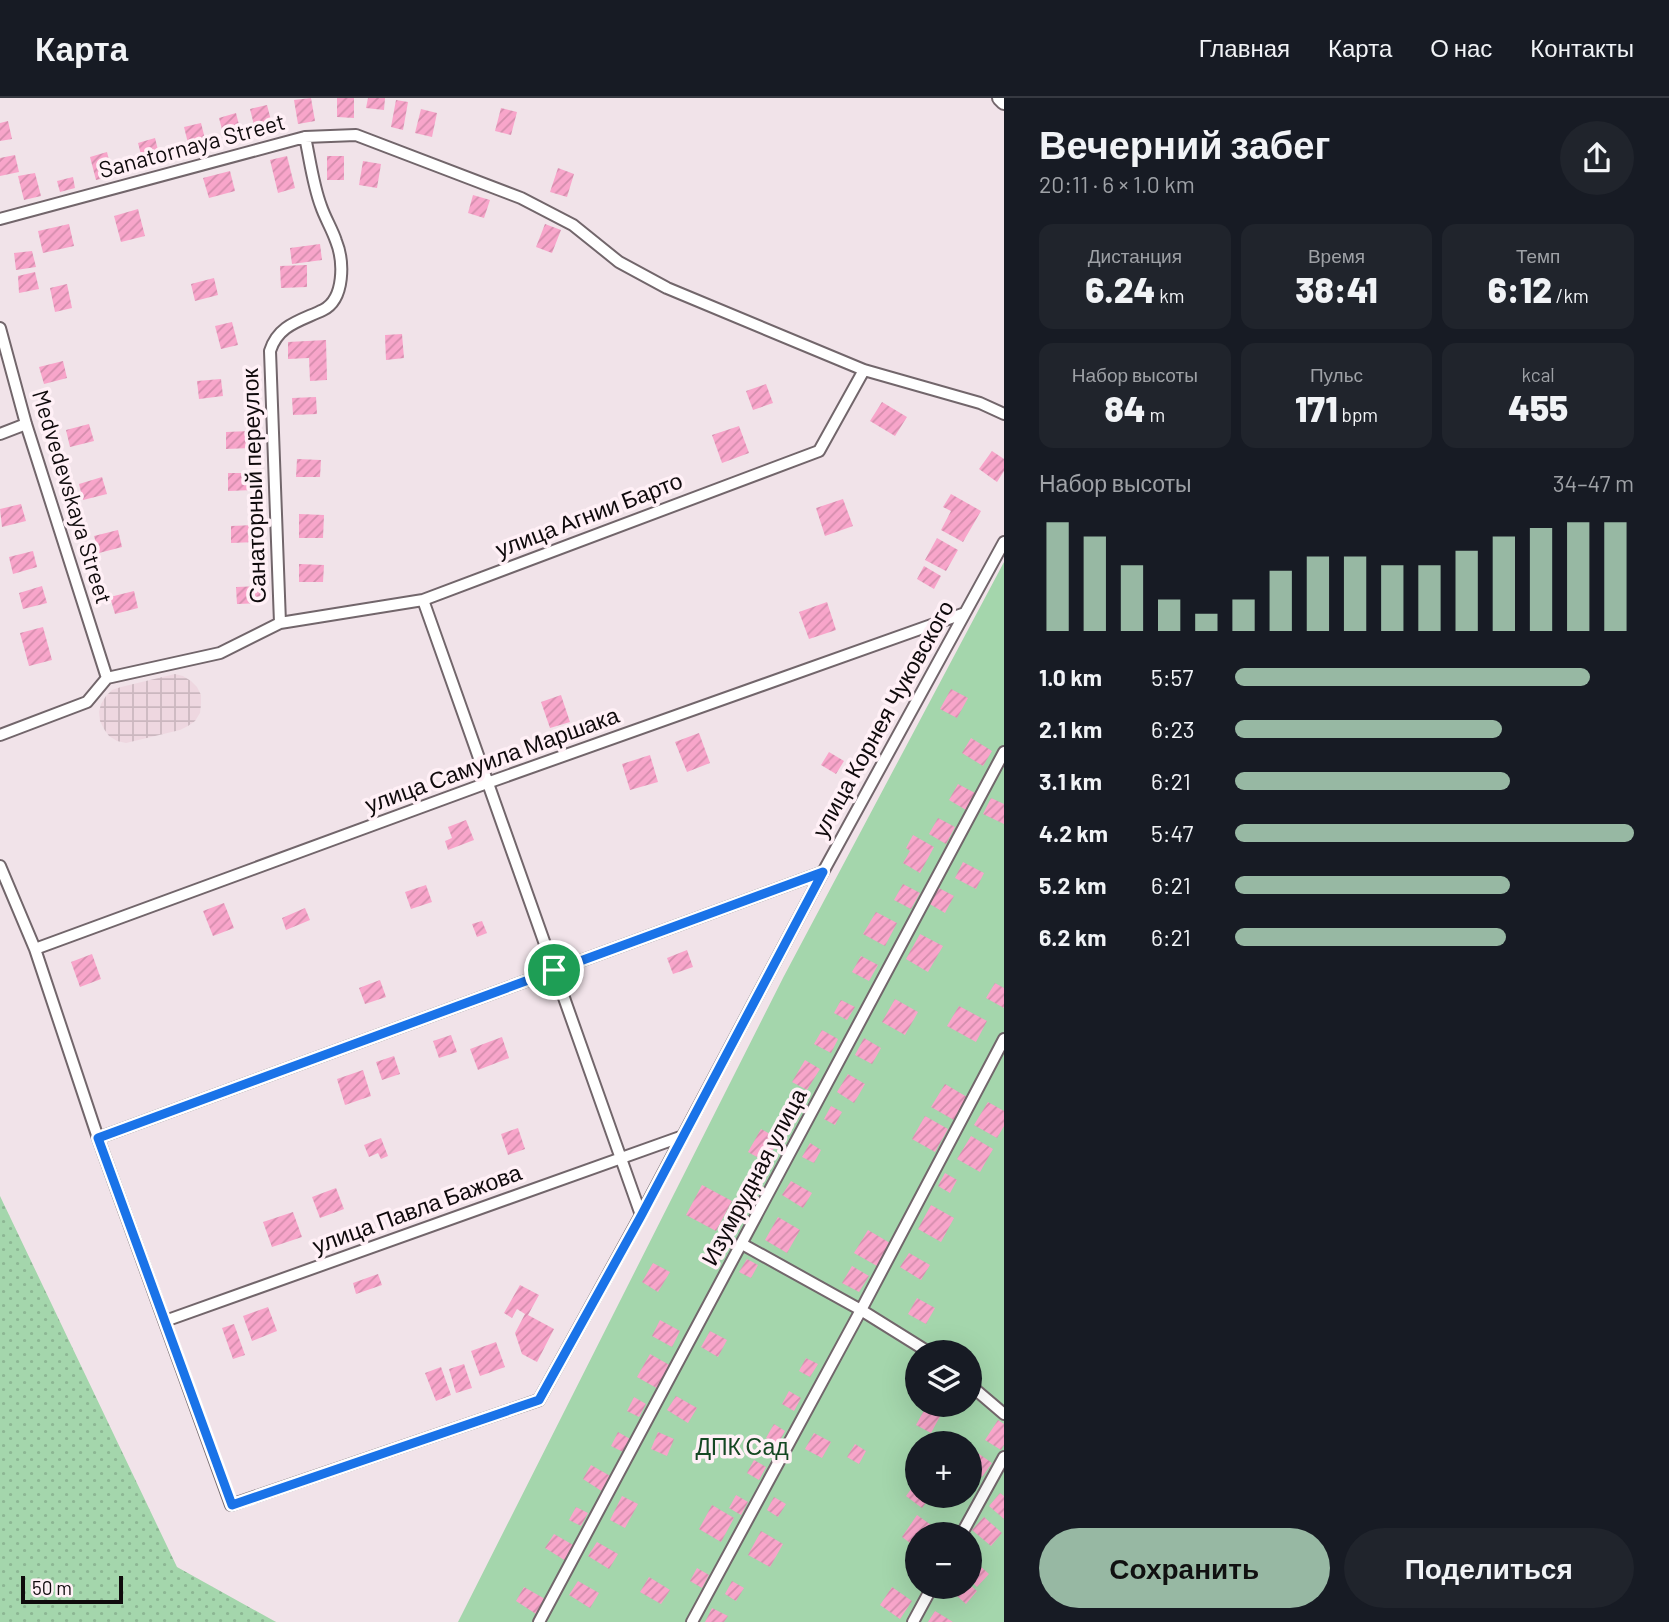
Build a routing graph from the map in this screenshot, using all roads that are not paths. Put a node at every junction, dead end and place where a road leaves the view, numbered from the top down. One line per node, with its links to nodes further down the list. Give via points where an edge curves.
1 (1000, 98): 2 (street)
2 (1004, 102)
3 (304, 138): 4 (street, Sanatornaya Street); 6 (street, Sanatornaya Street, via 356,135 521,198 573,225 619,262 667,288); 13 (street, Санаторный переулок, via 341,265 335,300 328,308 281,330 270,351)
4 (0, 219)
5 (0, 328): 8 (street, Medvedevskaya Street)
6 (863, 370): 7 (street, Sanatornaya Street); 11 (street, улица Агнии Барто, via 819,451)
7 (1004, 414)
8 (26, 425): 9 (street); 14 (street, Medvedevskaya Street)
9 (0, 434)
10 (1004, 542): 12 (street, улица Корнея Чуковского)
11 (422, 600): 13 (street, улица Агнии Барто); 17 (street)
12 (965, 614): 17 (street, улица Самуила Маршака); 19 (street, улица Корнея Чуковского)
13 (280, 623): 14 (street, улица Агнии Барто, via 220,653)
14 (107, 678): 15 (street, via 87,702)
15 (0, 735)
16 (1004, 752): 27 (street, Изумрудная улица)
17 (487, 782): 20 (street, улица Самуила Маршака); 21 (street)
18 (0, 866): 20 (street, улица Корнея Чуковского)
19 (823, 872): 21 (street); 23 (street, улица Корнея Чуковского)
20 (35, 948): 24 (street, улица Корнея Чуковского)
21 (554, 970): 24 (street); 25 (street)
22 (1004, 1039): 28 (street)
23 (682, 1136): 25 (street, улица Павла Бажова); 26 (street, улица Корнея Чуковского)
24 (98, 1138): 29 (street, улица Корнея Чуковского)
25 (621, 1158): 26 (street); 29 (street, улица Павла Бажова)
26 (641, 1216): 29 (street, улица Корнея Чуковского, via 539,1400 232,1505)
27 (742, 1244): 28 (street); 36 (street, Изумрудная улица)
28 (860, 1310): 30 (street); 37 (street)
29 (165, 1321)
30 (909, 1340)
31 (982, 1395): 32 (street)
32 (1004, 1414)
33 (1004, 1457): 34 (street)
34 (968, 1522)
35 (925, 1599): 38 (street)
36 (538, 1622)
37 (692, 1622)
38 (913, 1622)

